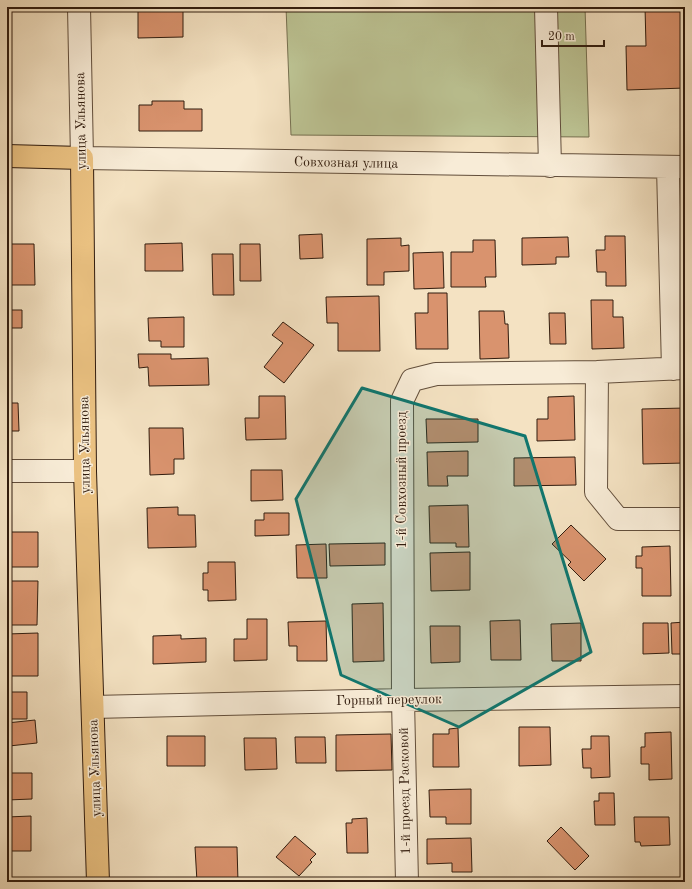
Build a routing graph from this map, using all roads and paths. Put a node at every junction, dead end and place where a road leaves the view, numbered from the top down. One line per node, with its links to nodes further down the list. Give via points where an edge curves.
1 (79, 7): 4 (street, улица Ульянова)
2 (546, 7): 5 (street)
3 (7, 156): 4 (main road, Совхозная улица)
4 (82, 158): 5 (street, Совхозная улица); 10 (main road, улица Ульянова)
5 (550, 166): 6 (street, Совхозная улица)
6 (676, 167): 7 (street, 1-й Совхозный проезд)
7 (679, 368): 8 (street, 1-й Совхозный проезд)
8 (597, 372): 11 (street, via 596,492 618,519); 13 (street, 1-й Совхозный проезд, via 436,374 412,380 402,401)
9 (7, 471): 10 (street)
10 (84, 471): 14 (main road, улица Ульянова)
11 (685, 519)
12 (685, 696): 13 (street, Горный переулок)
13 (403, 700): 14 (street, Горный переулок); 16 (street, 1-й проезд Расковой)
14 (93, 707): 15 (main road, улица Ульянова)
15 (98, 882)
16 (407, 882)

